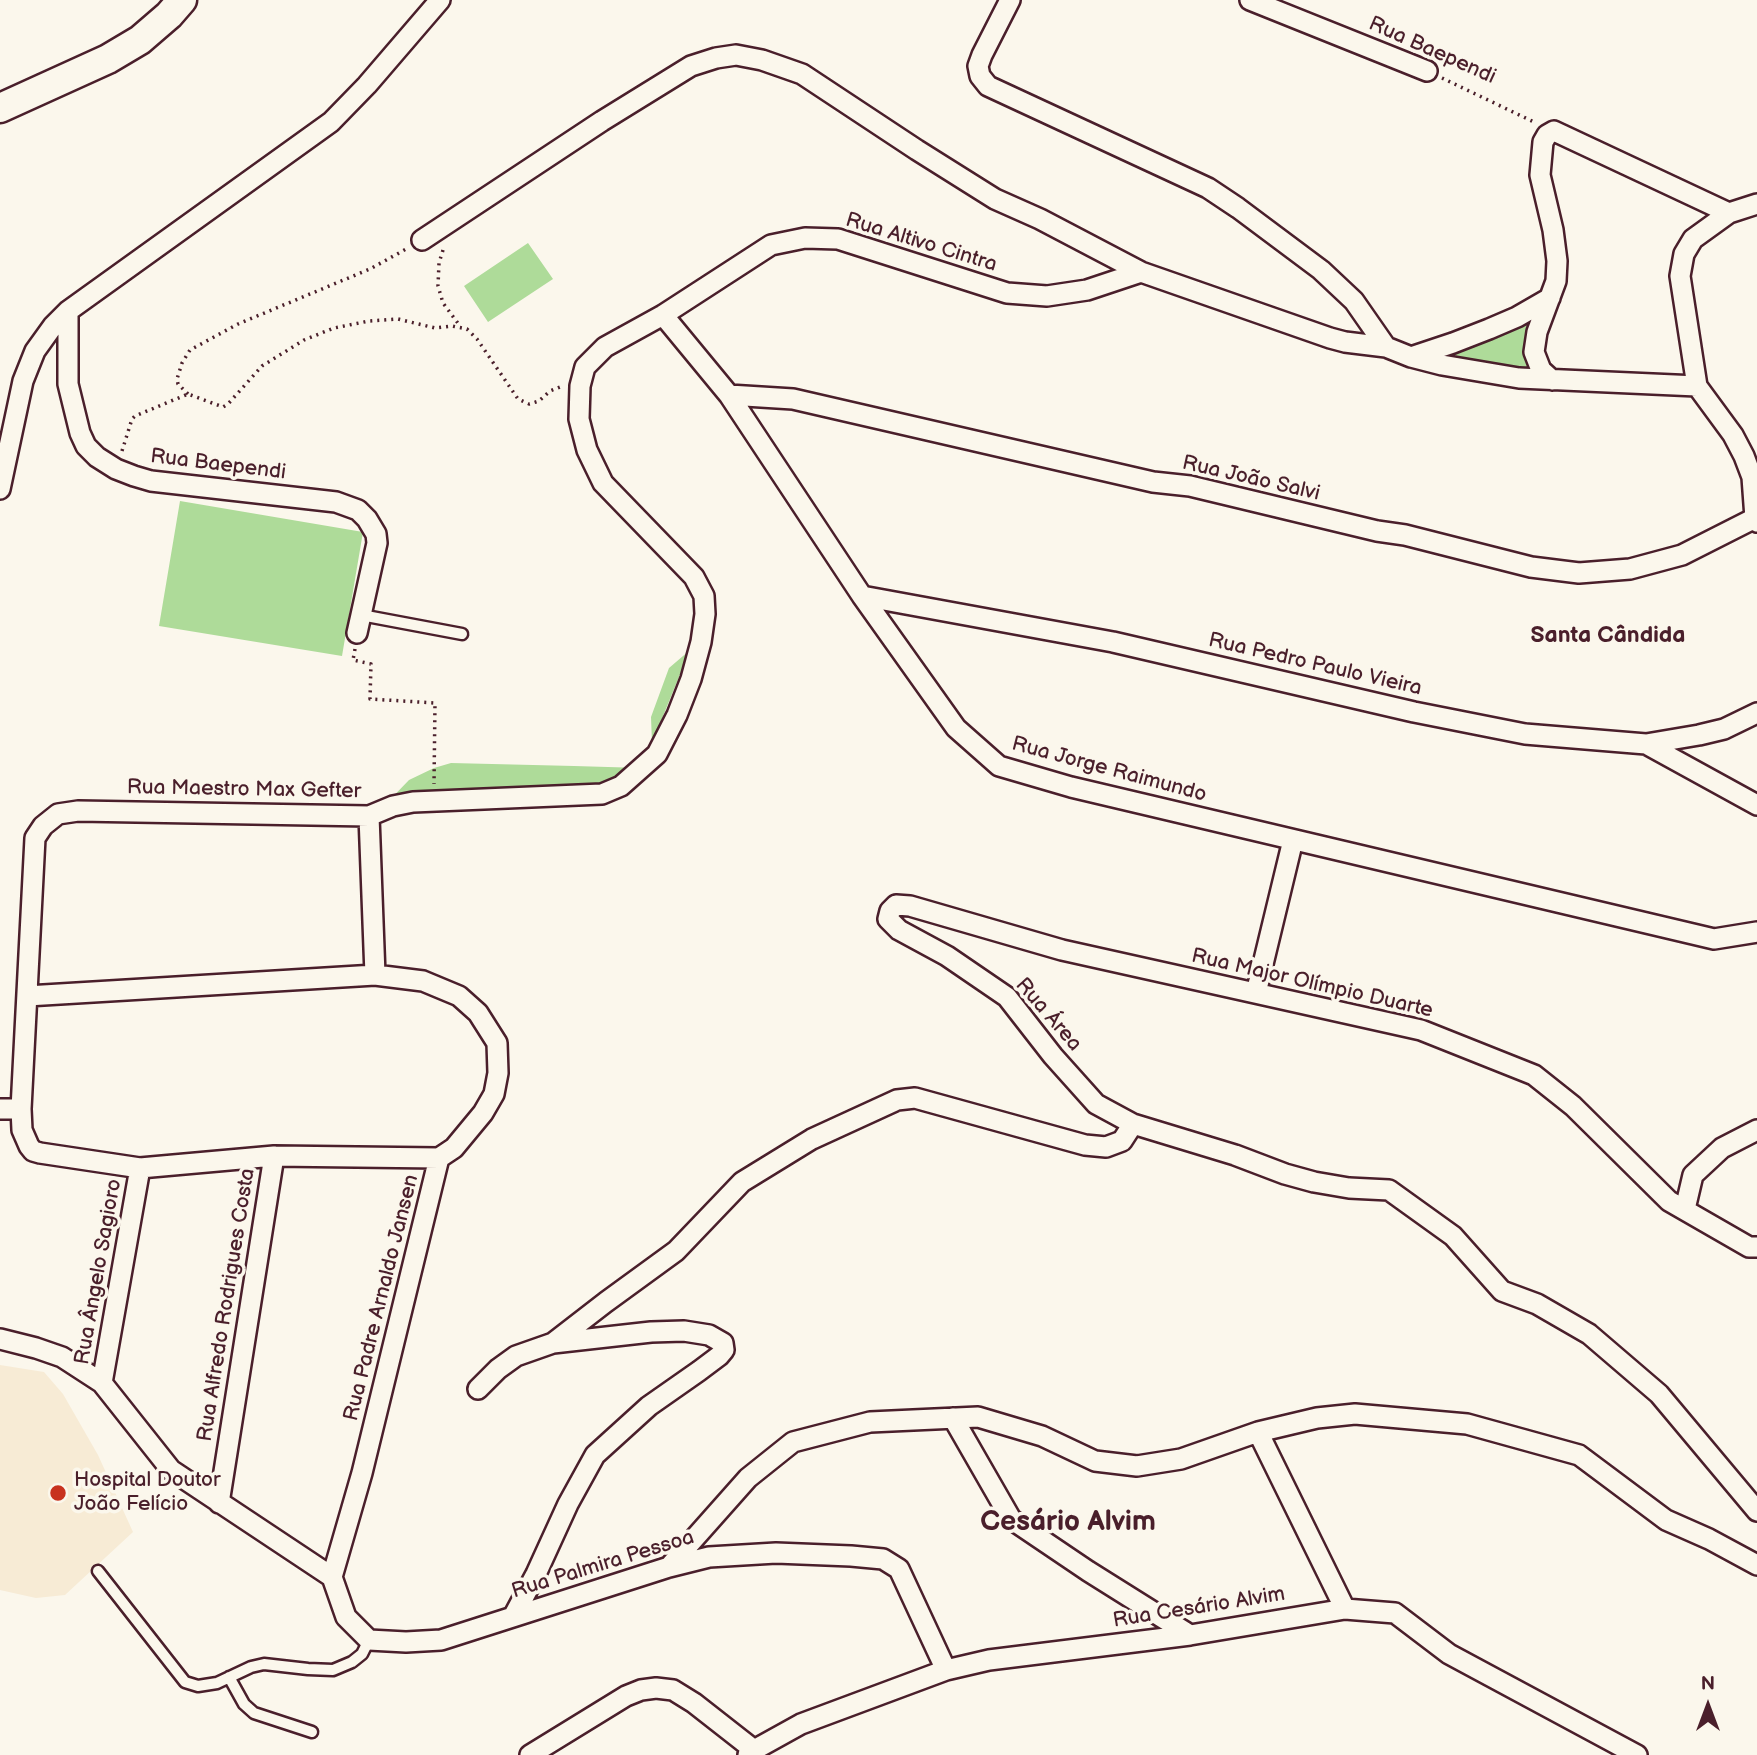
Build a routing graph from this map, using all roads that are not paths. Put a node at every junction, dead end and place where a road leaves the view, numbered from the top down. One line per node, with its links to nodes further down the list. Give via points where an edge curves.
1 (182, 0): 6 (main road, via 140,40 119,53)
2 (440, 0): 12 (street, via 331,122)
3 (1010, 0): 14 (street, via 978,66 988,86 1228,201 1321,270 1354,301)
4 (1250, 0): 5 (street, Rua Baependi)
5 (1427, 71)
6 (0, 108)
7 (1757, 205): 8 (street)
8 (1729, 213): 11 (street, via 1554,131 1543,142 1540,175 1557,261); 17 (street, via 1693,239 1684,254 1680,276)
9 (422, 240): 10 (street, via 691,66 736,55 802,74 995,199)
10 (1141, 272): 13 (street, Rua Altivo Cintra, via 1087,290 1047,296 1007,293 838,239 805,238 771,245); 14 (street, via 1345,342)
11 (1550, 298): 15 (street, via 1489,329); 16 (street, via 1534,352 1541,370)
12 (68, 311): 19 (street, via 34,351 23,381); 22 (street, Rua Baependi, via 68,384 86,446 134,477 335,502 358,510 372,524 377,543)
13 (663, 315): 18 (street, Rua Jorge Raimundo); 27 (street, Rua Maestro Max Gefter, via 605,347 585,367 579,419 603,483 694,577 704,596 701,642 691,679 657,754 621,786 602,794 413,802)
14 (1386, 347): 15 (street)
15 (1411, 357): 16 (street)
16 (1552, 380): 17 (street)
17 (1697, 386): 20 (street, via 1744,456 1752,477)
18 (729, 395): 20 (street, Rua João Salvi, via 793,399 1567,572 1630,569 1682,555); 21 (street, Rua Jorge Raimundo)
19 (0, 489)
20 (1756, 520)
21 (862, 596): 25 (street, Rua Pedro Paulo Vieira, via 1113,642 1525,734); 28 (street, Rua Jorge Raimundo, via 956,728 999,766)
22 (359, 624): 23 (lane)
23 (462, 634)
24 (1757, 713): 25 (street, Rua Pedro Paulo Vieira, via 1724,729)
25 (1646, 744): 26 (street)
26 (1757, 805)
27 (369, 816): 31 (street); 33 (street, Rua Maestro Max Gefter, via 58,814 34,838)
28 (1293, 840): 30 (street, Rua Jorge Raimundo, via 1714,939); 32 (street)
29 (888, 919): 32 (street, Rua Major Olímpio Duarte, via 896,905 910,906 1062,950); 36 (street, Rua Área, via 1007,997 1097,1104)
30 (1757, 932)
31 (375, 975): 33 (street, Rua Padre Arnaldo Jansen); 39 (street, Rua Padre Arnaldo Jansen, via 423,981 459,996 478,1013 497,1043 494,1094 468,1133)
32 (1256, 992): 41 (street, Rua Major Olímpio Duarte, via 1420,1030 1534,1075 1573,1106 1669,1201)
33 (27, 996): 35 (street)
34 (0, 1109): 35 (street)
35 (21, 1109): 40 (street, via 22,1130 33,1151)
36 (1132, 1124): 44 (street, via 1122,1141 1106,1147 1085,1145 915,1098 897,1100 812,1139 742,1182 676,1251); 50 (street, Rua Área, via 1314,1182 1389,1190 1453,1236 1502,1291 1538,1304 1589,1334 1660,1394)
37 (1757, 1130): 41 (street, via 1722,1148 1693,1175)
38 (274, 1156): 39 (street); 40 (street); 49 (street, Rua Alfredo Rodrigues Costa)
39 (439, 1158): 54 (street, Rua Padre Arnaldo Jansen, via 362,1474)
40 (140, 1168): 45 (street, Rua Ângelo Sagioro)
41 (1685, 1209): 42 (street, Rua Major Olímpio Duarte, via 1749,1247)
42 (1757, 1247)
43 (0, 1339): 45 (street, via 62,1357)
44 (553, 1343): 46 (street, via 516,1356); 56 (street, via 684,1331 709,1335 723,1343 724,1350 649,1406 595,1455)
45 (102, 1383): 49 (street, via 171,1470)
46 (478, 1389)
47 (953, 1418): 48 (street, via 978,1417 1042,1436 1095,1461 1137,1466 1181,1459); 52 (street, via 870,1422 793,1442 748,1478); 57 (street, via 1010,1519)
48 (1258, 1432): 51 (street, via 1355,1414 1467,1424 1579,1455 1666,1520); 55 (street)
49 (219, 1503): 54 (street)
50 (1757, 1511)
51 (1757, 1564)
52 (669, 1567): 56 (street, Rua Palmira Pessoa); 59 (street, Rua Palmira Pessoa, via 709,1557 776,1553 883,1559 899,1569)
53 (98, 1572): 60 (lane, via 186,1682 198,1686)
54 (332, 1577): 58 (street, via 346,1617)
55 (1346, 1609): 57 (street, Rua Cesário Alvim); 64 (street, Rua Cesário Alvim, via 1395,1613 1449,1654)
56 (514, 1615): 58 (street, Rua Palmira Pessoa, via 441,1640)
57 (1190, 1635): 59 (street, Rua Cesário Alvim, via 989,1660)
58 (369, 1640): 60 (lane, via 362,1654 332,1670 264,1664)
59 (946, 1670): 62 (street, Rua Cesário Alvim, via 801,1724)
60 (229, 1677): 61 (lane, via 254,1713)
61 (312, 1732)
62 (751, 1752): 63 (street, via 694,1703 673,1690 656,1688 626,1696)
63 (530, 1755)
64 (1637, 1755)

